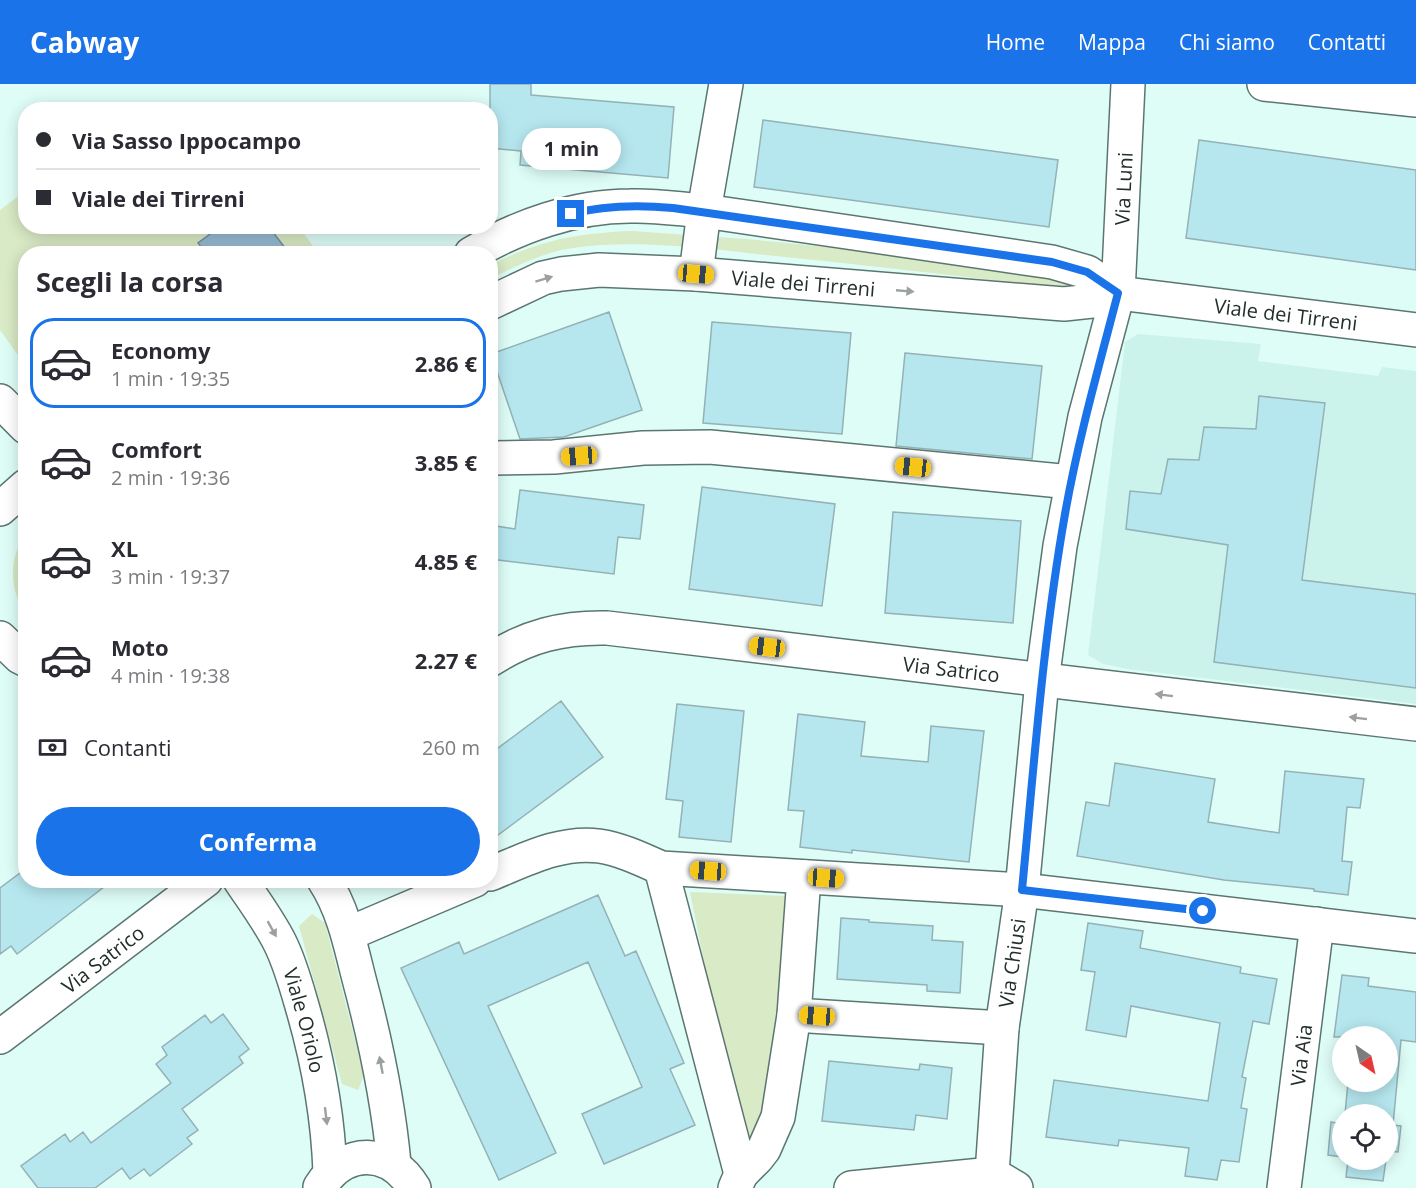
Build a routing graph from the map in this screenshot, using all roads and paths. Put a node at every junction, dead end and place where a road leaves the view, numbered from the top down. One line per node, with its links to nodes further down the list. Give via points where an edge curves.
1 (726, 84): 5 (street)
2 (1128, 84): 8 (street, Via Luni)
3 (1264, 84): 4 (street)
4 (1416, 100)
5 (704, 211): 6 (street, Viale dei Tirreni, via 628,206 583,211 515,231); 7 (street); 8 (street, Viale dei Tirreni, via 1052,262 1087,272)
6 (486, 246)
7 (696, 274): 8 (street, Viale dei Tirreni, one-way to 8, via 1064,304); 9 (street, Viale dei Tirreni, one-way to 7, via 543,278 582,271)
8 (1118, 293): 10 (street, Viale dei Tirreni); 14 (street, Via Chiusi)
9 (498, 299)
10 (1416, 330)
11 (0, 401): 12 (street)
12 (18, 419)
13 (498, 458): 14 (street, via 554,457 643,447 710,447)
14 (1071, 482): 18 (street, Via Chiusi)
15 (18, 493): 16 (street)
16 (0, 509)
17 (498, 656): 18 (street, Via Satrico, via 530,639 569,628 607,628)
18 (1042, 681): 19 (street, Via Satrico, one-way to 18); 27 (street, Via Chiusi)
19 (1416, 724)
20 (661, 868): 21 (street, via 614,849 582,844 549,850); 22 (street); 36 (street)
21 (498, 871)
22 (804, 877): 27 (street); 31 (street)
23 (196, 888): 33 (street, Via Satrico)
24 (245, 888): 35 (street, Viale Oriolo, one-way to 35, via 268,921 295,980 320,1076 329,1139)
25 (328, 888): 29 (street)
26 (456, 888): 29 (street)
27 (1022, 890): 28 (street); 32 (street, Via Chiusi)
28 (1317, 924): 30 (street); 39 (street, Via Aia)
29 (348, 934): 34 (street, one-way to 29)
30 (1416, 936)
31 (794, 1015): 32 (street); 36 (street, via 776,1123 764,1149)
32 (1002, 1028): 37 (street, Via Chiusi)
33 (0, 1037)
34 (404, 1176): 35 (street, via 378,1158 361,1157 345,1162)
35 (325, 1180)
36 (738, 1181)
37 (1004, 1181): 38 (street)
38 (851, 1188)
39 (1284, 1188)

